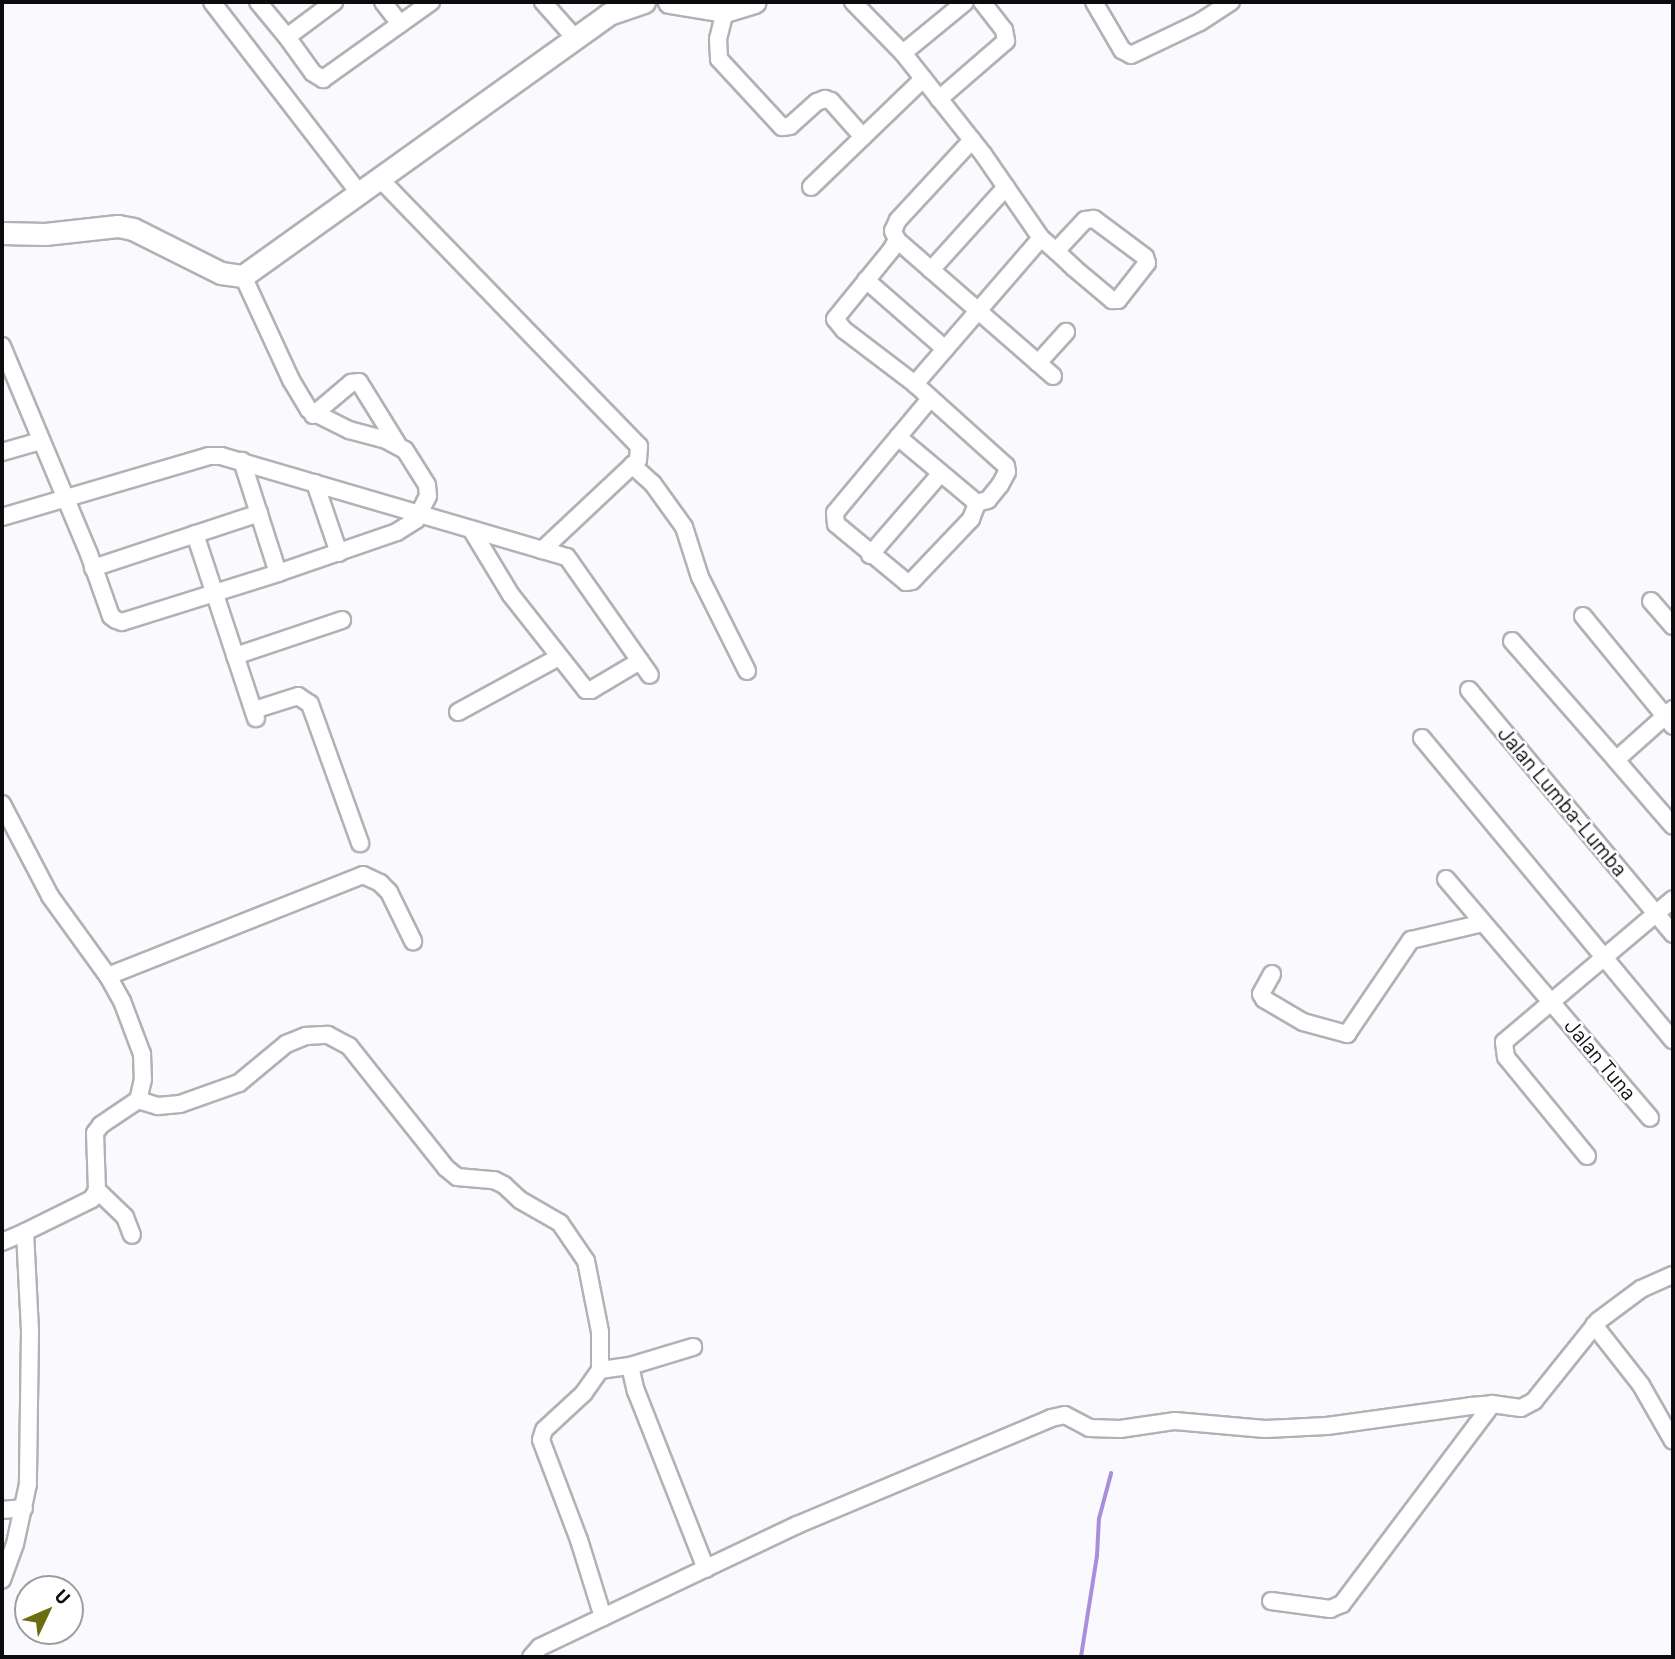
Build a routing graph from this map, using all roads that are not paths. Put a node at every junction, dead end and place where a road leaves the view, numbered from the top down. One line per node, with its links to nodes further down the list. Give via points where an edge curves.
1 (212, 2): 27 (street)
2 (258, 2): 17 (street)
3 (334, 2): 17 (street)
4 (383, 2): 16 (street)
5 (431, 2): 16 (street)
6 (544, 2): 18 (street)
7 (644, 2): 18 (street, via 609,14)
8 (669, 2): 15 (street)
9 (755, 2): 15 (street)
10 (965, 2): 19 (street)
11 (982, 2): 21 (street, via 1004,30 1006,41)
12 (1094, 2): 13 (street, via 1122,50 1131,55)
13 (1231, 2)
14 (862, 5): 19 (street)
15 (725, 11): 22 (street, via 719,59 782,127 790,126 825,99)
16 (400, 24): 17 (street, via 323,79 313,73)
17 (287, 37)
18 (575, 38): 24 (street)
19 (903, 53): 20 (street)
20 (923, 79): 21 (street); 22 (street)
21 (939, 99): 23 (street)
22 (863, 137): 25 (street)
23 (972, 140): 26 (street); 30 (street, via 898,220 893,231)
24 (381, 180): 27 (street); 49 (street, via 626,430 640,451)
25 (811, 187)
26 (1006, 187): 29 (street); 32 (street)
27 (360, 194): 33 (street)
28 (2, 233): 33 (street, via 45,234 118,226 134,229 221,273)
29 (1041, 238): 31 (street); 35 (street)
30 (897, 240): 32 (street); 34 (street)
31 (1056, 251): 31 (street, via 1115,301 1147,263 1094,219 1085,220)
32 (930, 270): 35 (street)
33 (243, 276): 43 (street, via 291,380)
34 (866, 280): 38 (street); 41 (street, via 835,319)
35 (978, 311): 38 (street); 39 (street)
36 (1066, 332): 39 (street)
37 (2, 346): 45 (street)
38 (945, 349): 41 (street)
39 (1038, 363): 40 (street)
40 (1053, 376)
41 (915, 384): 42 (street)
42 (929, 400): 44 (street); 53 (street, via 1006,466 1000,485 988,500)
43 (313, 415): 46 (street); 46 (street, via 351,383 359,382)
44 (898, 437): 50 (street); 61 (street, via 834,516 836,524)
45 (40, 440): 47 (street); 52 (street)
46 (398, 445): 55 (street, via 427,485 428,496)
47 (2, 452)
48 (242, 461): 51 (street); 52 (street, via 209,456); 54 (street)
49 (632, 466): 59 (street); 72 (street, via 653,484 684,527 700,577)
50 (941, 474): 53 (street); 61 (street)
51 (315, 483): 55 (street); 60 (street)
52 (64, 497): 56 (street); 62 (street)
53 (977, 503): 61 (street, via 971,519 912,580 901,580)
54 (259, 513): 58 (street); 63 (street)
55 (419, 514): 57 (street); 60 (street, via 397,532)
56 (2, 517)
57 (471, 530): 59 (street); 71 (street, via 511,595)
58 (195, 534): 62 (street); 64 (street)
59 (542, 550): 71 (street, via 571,560 645,668 589,691)
60 (340, 553): 63 (street)
61 (870, 555)
62 (93, 568): 64 (street, via 111,616 122,622)
63 (278, 573): 64 (street)
64 (216, 593): 70 (street)
65 (1651, 601): 68 (street)
66 (1583, 616): 75 (street)
67 (342, 620): 70 (street)
68 (1673, 626)
69 (1512, 641): 77 (street)
70 (235, 656): 80 (street, via 255,715 298,696 310,704)
71 (559, 657): 74 (street)
72 (747, 671)
73 (1469, 690): 83 (street, Jalan Lumba-Lumba)
74 (458, 712)
75 (1670, 717): 77 (street)
76 (1422, 738): 87 (street)
77 (1616, 760): 79 (street)
78 (2, 804): 89 (street, via 50,896)
79 (1673, 826)
80 (360, 843)
81 (1446, 878): 84 (street, Jalan Tuna)
82 (1673, 899): 83 (street)
83 (1656, 913): 85 (street, Jalan Lumba-Lumba); 87 (street)
84 (1483, 923): 88 (street, via 1411,940 1347,1034 1303,1022 1264,999 1261,994); 90 (street, Jalan Tuna)
85 (1673, 934)
86 (414, 941): 89 (street, via 389,892 363,875)
87 (1605, 956): 90 (street); 91 (street)
88 (1272, 974)
89 (108, 976): 92 (street, via 142,1054)
90 (1552, 1000): 93 (street, Jalan Tuna); 94 (street, via 1507,1037 1504,1051)
91 (1673, 1040)
92 (138, 1100): 95 (street, via 95,1133); 103 (street, via 158,1106 180,1104 239,1083 276,1050 296,1040 328,1035 344,1041 446,1168 457,1177 494,1180 561,1223 586,1261 600,1332)
93 (1650, 1118)
94 (1587, 1156)
95 (97, 1190): 96 (street, via 86,1204); 97 (street, via 125,1217)
96 (25, 1232): 98 (street); 106 (street, via 30,1332)
97 (132, 1235)
98 (2, 1242)
99 (1673, 1275): 100 (street, via 1640,1289)
100 (1594, 1325): 104 (street, via 1534,1401 1521,1408); 105 (street, via 1641,1385)
101 (693, 1347): 102 (street)
102 (630, 1366): 103 (street); 108 (street)
103 (600, 1370): 111 (street, via 584,1393 544,1430 541,1440)
104 (1492, 1404): 108 (street, via 1327,1426 1265,1429 1175,1421 1120,1430 1089,1428 1065,1415 796,1525); 110 (street, via 1339,1608)
105 (1673, 1441)
106 (24, 1508): 107 (street); 109 (street)
107 (2, 1510)
108 (706, 1569): 111 (street)
109 (2, 1580)
110 (1272, 1601)
111 (603, 1617): 112 (street, via 540,1647)
112 (531, 1657)

